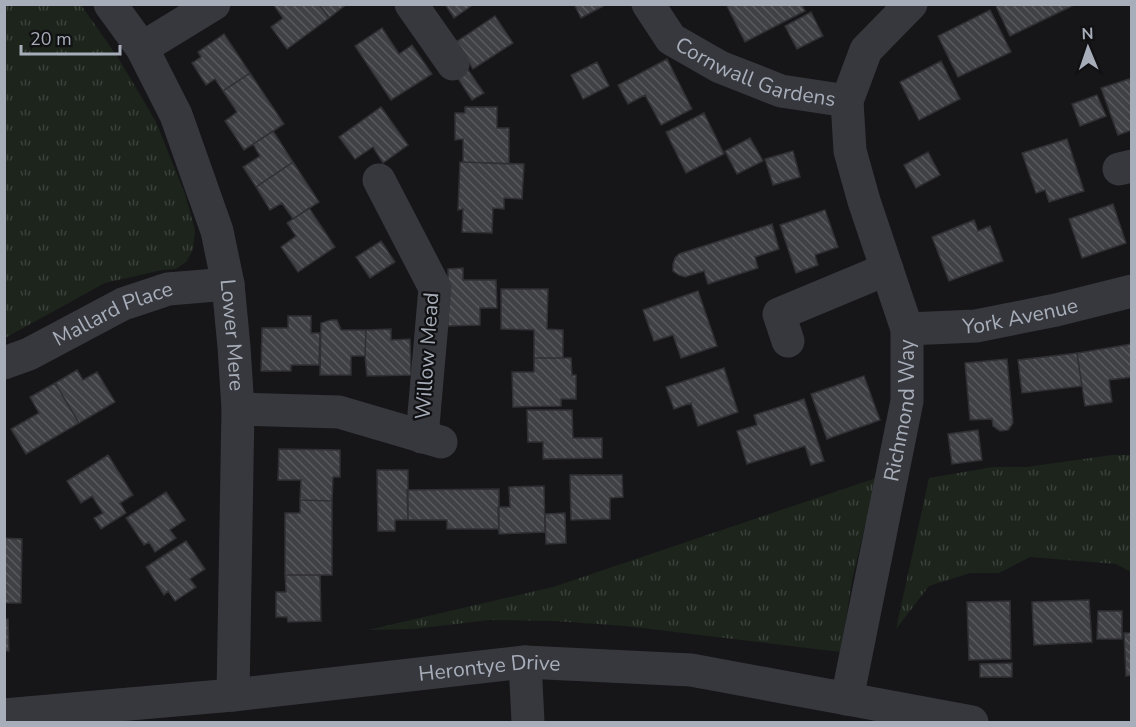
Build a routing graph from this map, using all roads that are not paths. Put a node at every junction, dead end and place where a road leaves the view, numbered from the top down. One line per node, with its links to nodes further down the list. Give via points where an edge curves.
1 (110, 4): 6 (street, Lower Mere)
2 (214, 4): 6 (street)
3 (411, 4): 7 (street)
4 (648, 4): 8 (street, Cornwall Gardens, via 670,39 720,67 781,91)
5 (911, 4): 8 (street, Richmond Way, via 866,50)
6 (142, 48): 11 (street, Lower Mere, via 176,115 217,231)
7 (453, 64)
8 (847, 100): 10 (street, Richmond Way, via 850,151)
9 (379, 180): 16 (street, Willow Mead, via 435,288 432,440 339,412)
10 (887, 269): 13 (street, Richmond Way); 14 (street, via 779,314)
11 (228, 284): 15 (street, Mallard Place, via 168,289 123,304 29,354); 16 (street, Lower Mere)
12 (1131, 291): 13 (street, York Avenue, via 976,326)
13 (907, 329): 19 (street, Richmond Way, via 907,400)
14 (788, 341)
15 (4, 363)
16 (238, 409): 18 (street, Lower Mere)
17 (525, 662): 18 (street, Herontye Drive); 19 (street, Herontye Drive, via 691,670); 21 (street)
18 (233, 695): 20 (street, Herontye Drive)
19 (846, 699): 22 (street, Herontye Drive)
20 (4, 715)
21 (528, 723)
22 (972, 723)

